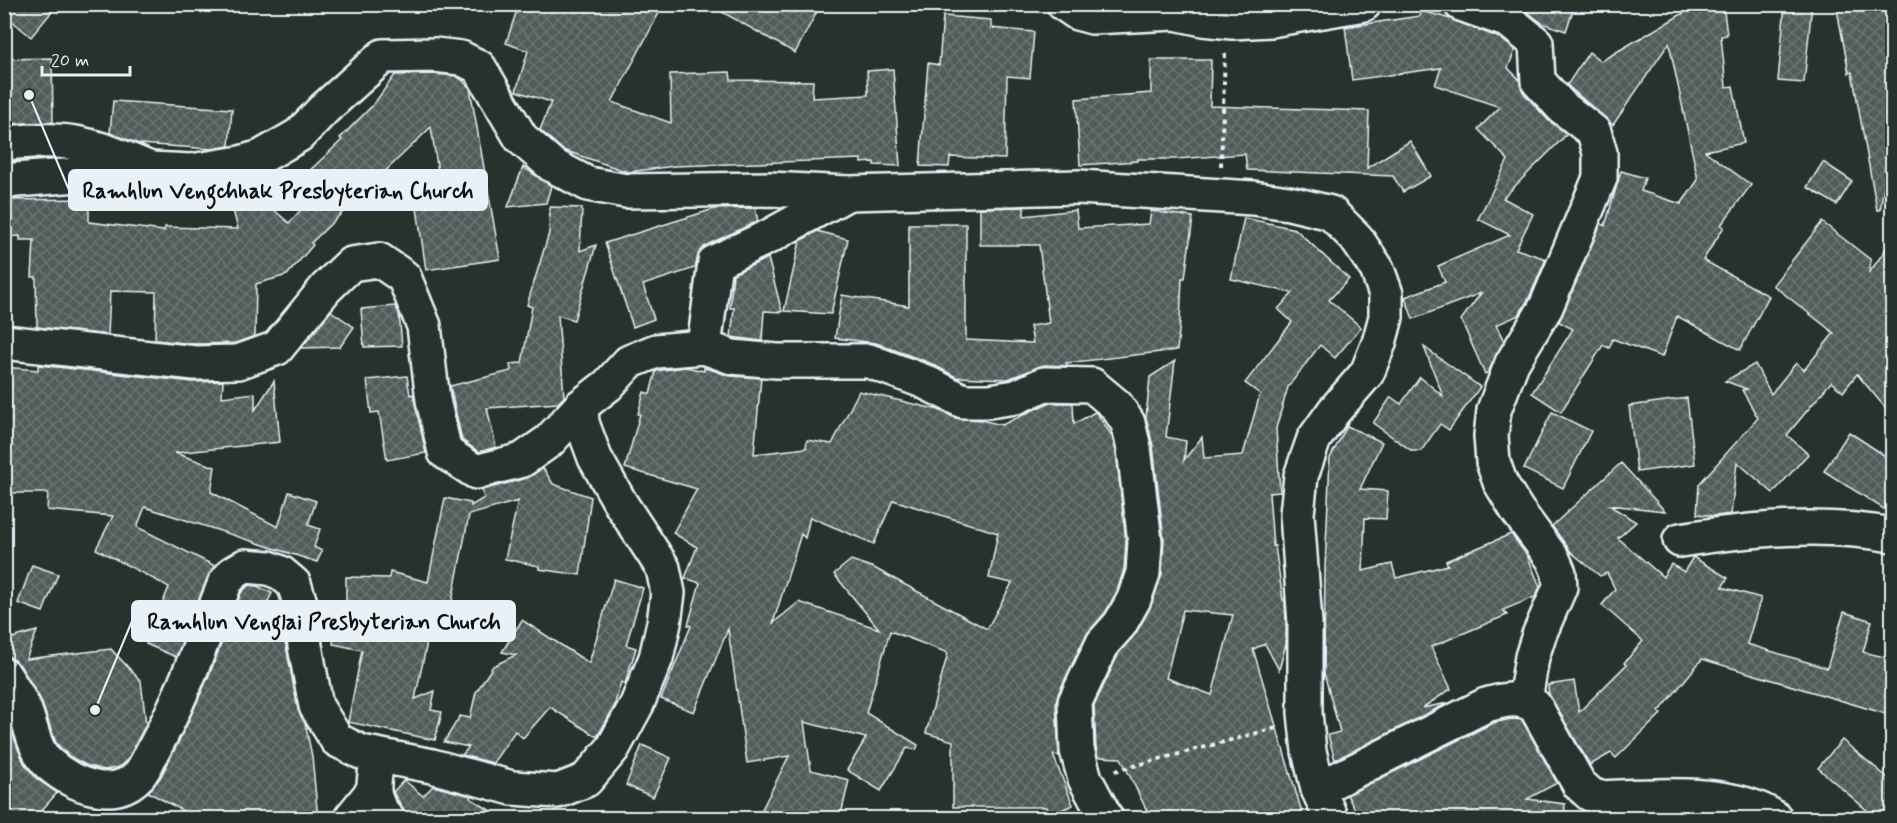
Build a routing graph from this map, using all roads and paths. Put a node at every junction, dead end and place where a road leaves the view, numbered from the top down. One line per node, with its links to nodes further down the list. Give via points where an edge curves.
1 (1064, 4): 4 (street, via 1092,17 1174,13)
2 (1364, 4): 4 (street, via 1271,20)
3 (1461, 4): 16 (street, via 1509,21 1536,43 1539,81 1562,107 1594,132 1600,153 1600,178 1546,307 1512,363 1494,411 1493,462 1500,482 1553,559 1560,587 1532,657)
4 (1226, 22): 9 (path)
5 (4, 143): 6 (street, via 73,143 98,148)
6 (150, 169): 7 (street); 8 (street, via 191,171 261,157 299,135 382,56 435,55 461,58 479,67 521,138 552,165 588,183 626,191 770,189)
7 (4, 181)
8 (848, 193): 9 (street, via 1079,187); 11 (street, via 715,262)
9 (1220, 196): 17 (street, via 1289,202 1330,213 1356,238 1377,269 1386,294 1386,317 1366,373 1314,439 1301,476 1298,514)
10 (4, 342): 12 (street, via 195,363 238,362 277,348 351,264 379,260 404,278 424,326 444,452 476,472 522,460 549,441)
11 (704, 347): 12 (street, via 656,351 629,362); 19 (street, via 732,357 777,361 869,361 963,401 1016,397 1044,384 1092,385 1116,405 1128,423 1134,448 1145,542 1143,573 1134,599 1103,643 1075,702 1077,750)
12 (581, 406): 18 (street, via 582,423 595,458 663,568 668,593 656,658 613,748 586,780 558,791 512,788)
13 (1893, 535): 14 (street, via 1838,528 1739,531)
14 (1680, 540)
15 (4, 675): 18 (street, via 26,713 36,746 49,764 83,785 102,790 123,785 139,775 166,726 225,583 245,566 269,568 294,584 316,706 338,740)
16 (1525, 700): 20 (street, via 1486,705 1393,750); 24 (street, via 1535,706 1579,784 1598,798 1657,795 1724,799 1748,805)
17 (1306, 720): 19 (path); 20 (street, via 1309,751)
18 (378, 756): 21 (street)
19 (1085, 779): 23 (street)
20 (1324, 804)
21 (380, 805): 22 (street)
22 (351, 819)
23 (1106, 819)
24 (1775, 819)

